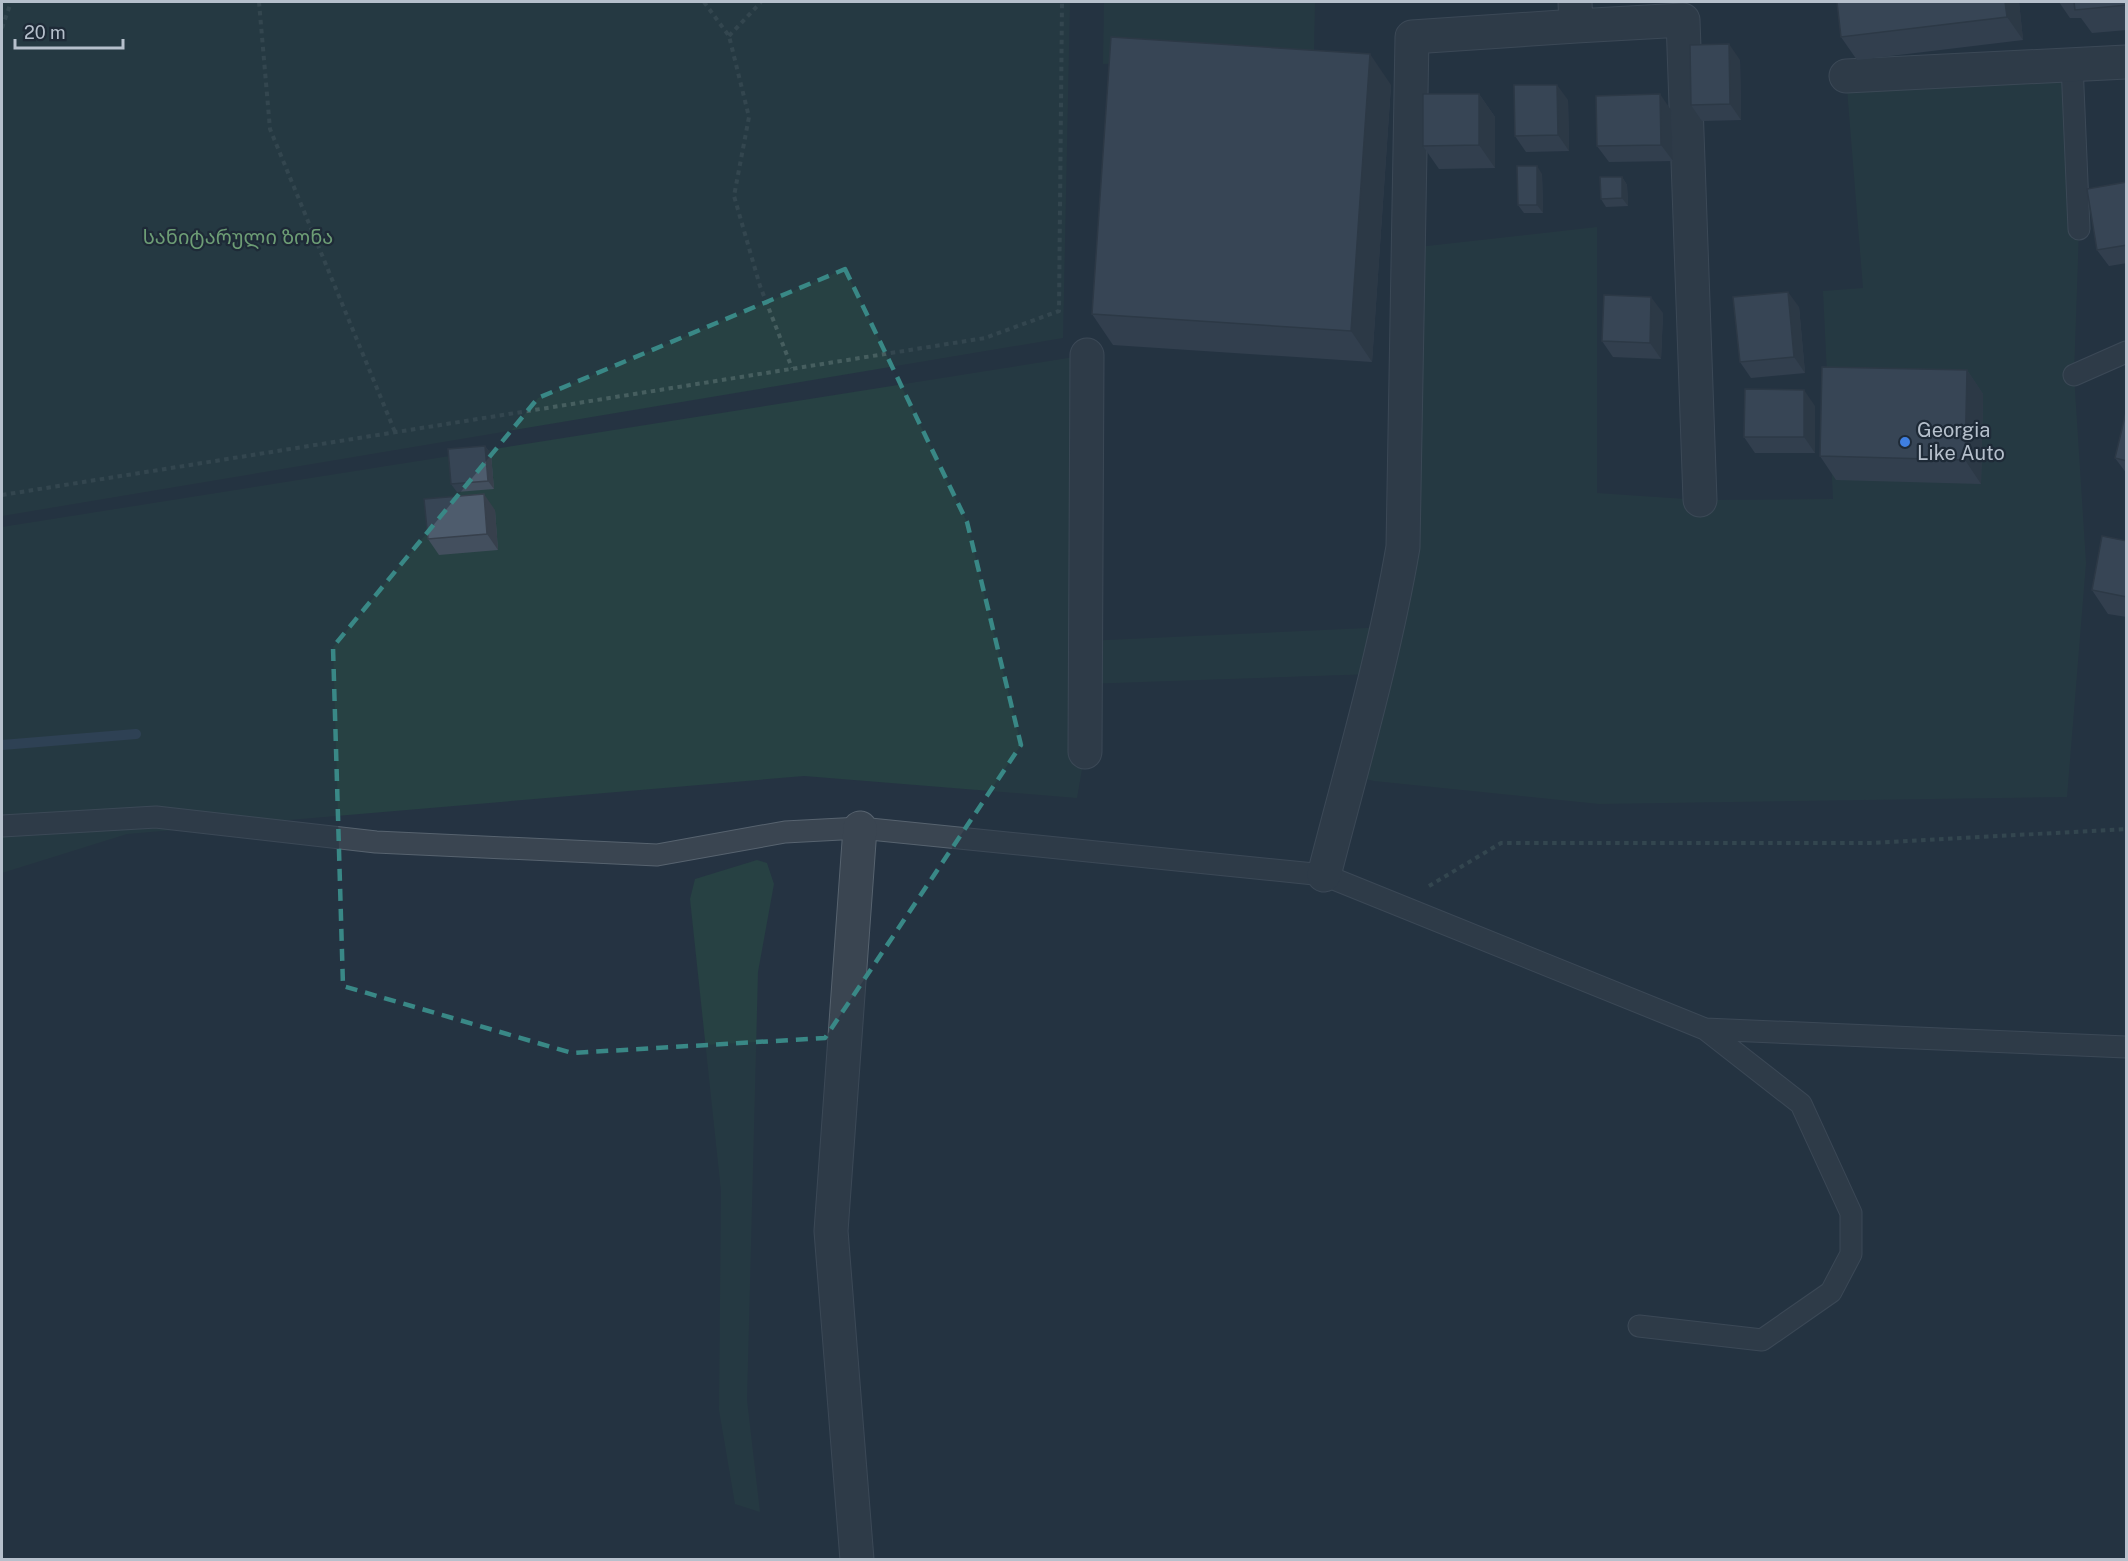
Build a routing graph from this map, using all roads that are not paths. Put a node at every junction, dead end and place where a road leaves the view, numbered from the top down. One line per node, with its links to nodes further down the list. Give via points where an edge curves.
1 (1575, 14): 9 (street, via 1683,20); 13 (street, via 1412,37 1403,547 1389,627)
2 (2127, 62): 3 (street)
3 (2072, 64): 4 (street); 5 (lane)
4 (1846, 76)
5 (2079, 229)
6 (2127, 352): 8 (lane)
7 (1087, 355): 10 (street)
8 (2074, 375)
9 (1700, 500)
10 (1085, 752)
11 (2, 826): 12 (lane, via 156,817 376,842 657,855 785,832)
12 (860, 828): 13 (lane); 17 (street, via 831,1231)
13 (1324, 874): 14 (lane)
14 (1705, 1029): 15 (lane); 16 (lane, via 1801,1104 1851,1214 1851,1254 1831,1292 1762,1340)
15 (2127, 1047)
16 (1639, 1326)
17 (857, 1560)

